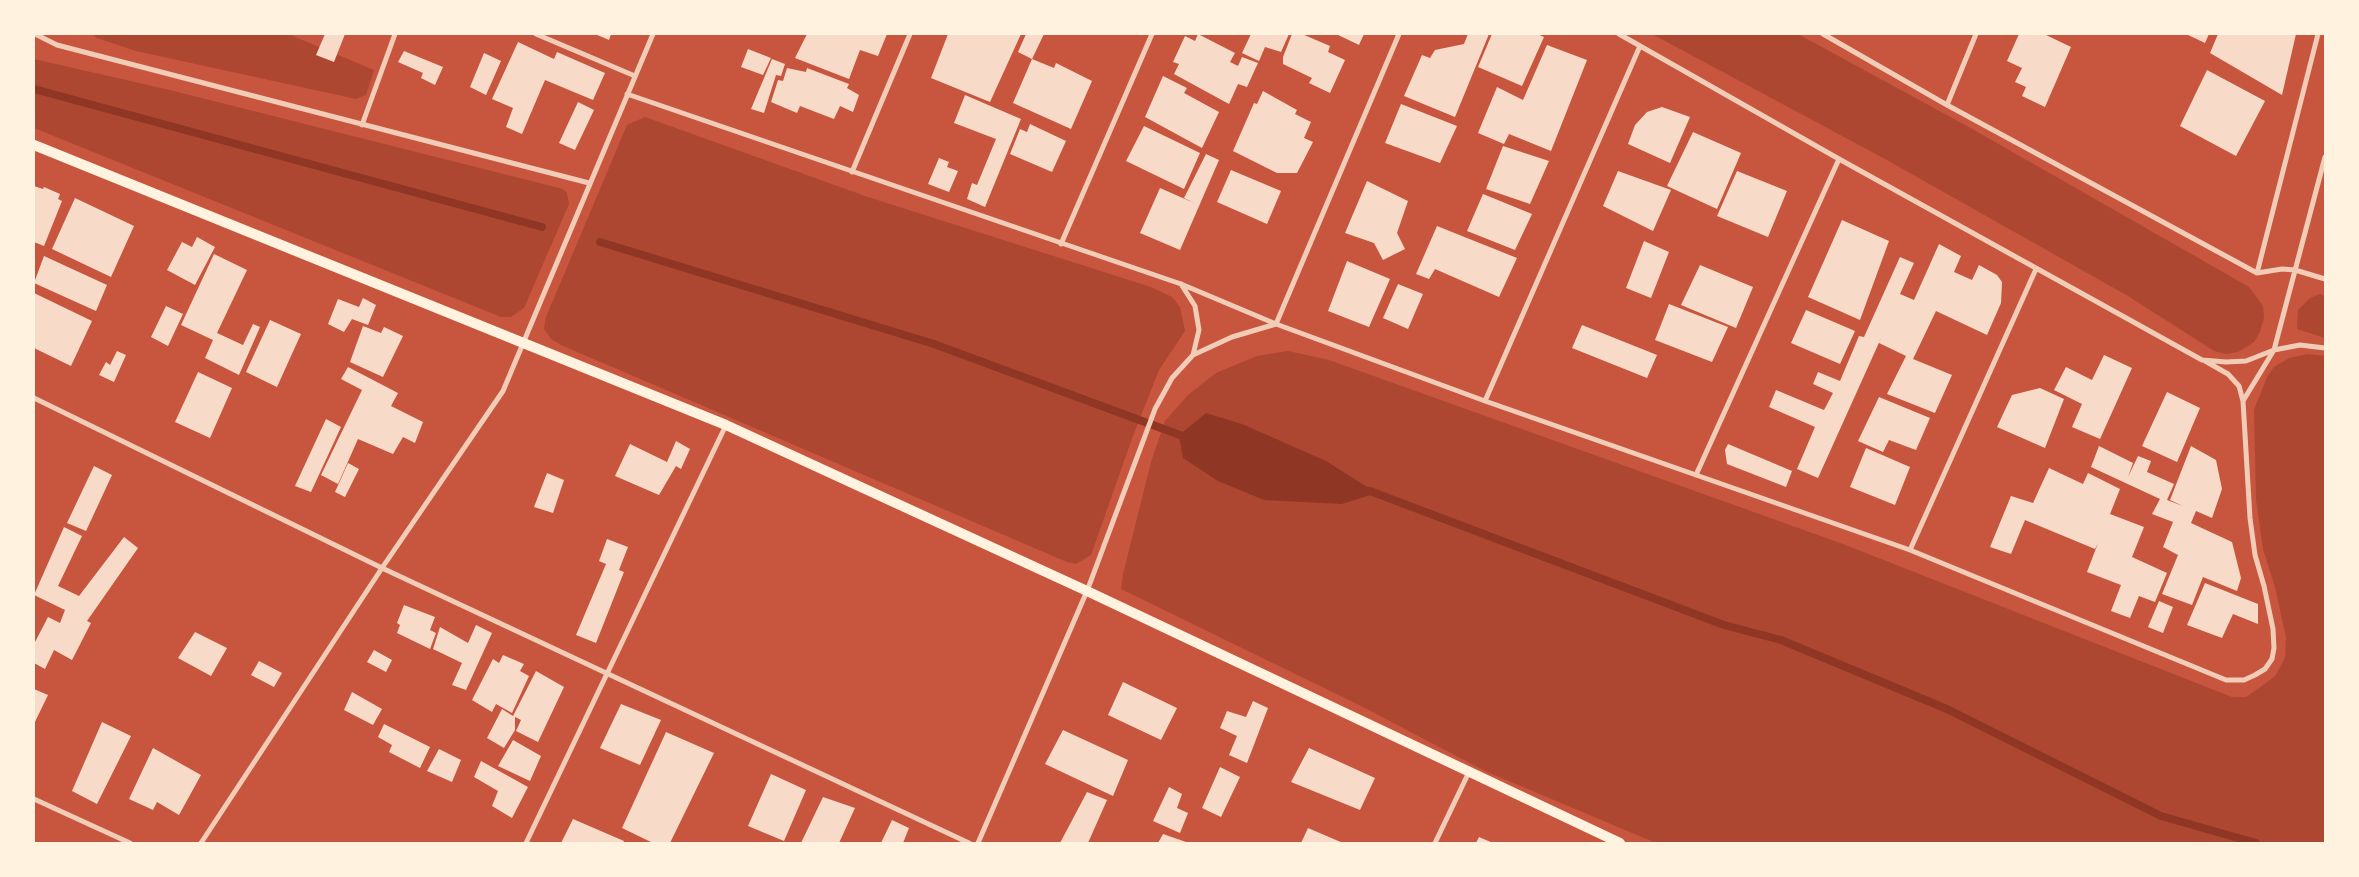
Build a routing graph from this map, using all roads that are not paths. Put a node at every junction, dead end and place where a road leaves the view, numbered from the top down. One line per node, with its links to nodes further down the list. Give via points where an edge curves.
1 (35, 34): 16 (street, via 57,45)
2 (395, 34): 16 (street)
3 (536, 34): 13 (street)
4 (653, 34): 13 (street)
5 (910, 34): 20 (street)
6 (1152, 34): 22 (street)
7 (1400, 34): 28 (street)
8 (1618, 34): 12 (street)
9 (1824, 34): 15 (street)
10 (1976, 34): 15 (street)
11 (2318, 34): 25 (street)
12 (1640, 46): 19 (street); 35 (street)
13 (635, 76): 14 (street)
14 (627, 94): 20 (street); 21 (street)
15 (1948, 105): 25 (street)
16 (362, 124): 21 (street)
17 (34, 145): 29 (main road)
18 (2325, 157): 24 (street)
19 (1839, 159): 23 (street); 38 (street)
20 (852, 172): 22 (street)
21 (589, 183): 29 (street)
22 (1061, 244): 27 (street)
23 (2036, 268): 33 (street); 39 (street)
24 (2295, 270): 25 (street); 26 (street); 31 (street)
25 (2257, 273)
26 (2325, 279)
27 (1181, 284): 28 (street); 32 (street, via 1195,306 1199,330)
28 (1276, 324): 32 (street, via 1232,337); 35 (street)
29 (522, 344): 37 (main road); 40 (street, via 503,391)
30 (2325, 348): 31 (street, via 2300,345)
31 (2274, 350): 33 (street, via 2246,361); 36 (street)
32 (1193, 355): 41 (street, via 1172,378 1155,409)
33 (2202, 360): 36 (street, via 2228,374 2239,386)
34 (34, 398): 40 (street)
35 (1484, 401): 38 (street)
36 (2243, 401): 39 (street, via 2255,555 2270,612 2274,648 2272,659 2256,676 2226,680)
37 (726, 425): 41 (main road); 42 (street)
38 (1696, 474): 39 (street)
39 (1910, 550)
40 (382, 568): 42 (street); 46 (street)
41 (1087, 591): 43 (main road); 49 (street)
42 (605, 675): 47 (street); 48 (street)
43 (1469, 772): 50 (street); 51 (main road)
44 (34, 799): 45 (street)
45 (130, 843)
46 (201, 843)
47 (526, 843)
48 (969, 843)
49 (978, 843)
50 (1435, 843)
51 (1620, 843)

